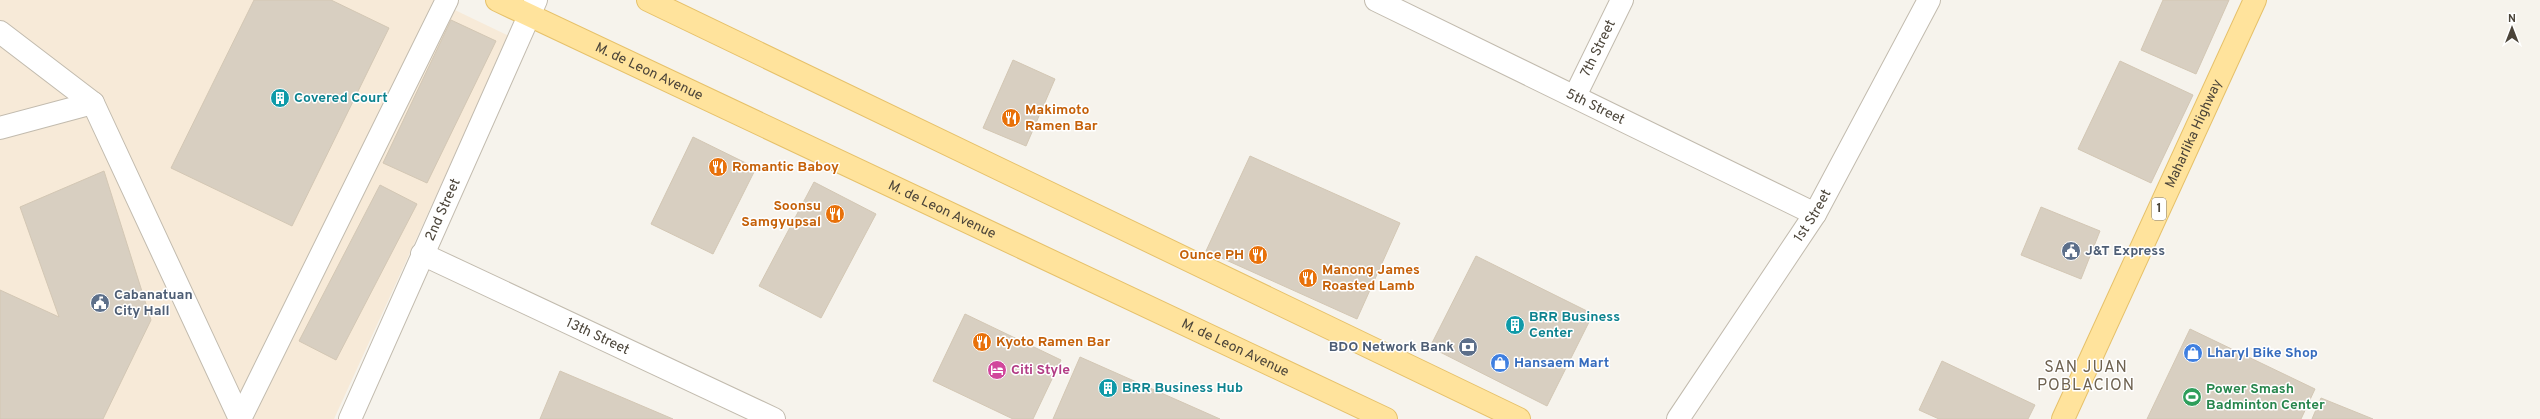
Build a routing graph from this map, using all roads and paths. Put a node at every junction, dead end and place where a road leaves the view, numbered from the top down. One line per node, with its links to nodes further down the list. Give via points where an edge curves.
1 (447, 0): 16 (street)
2 (498, 0): 8 (main road, M. de Leon Avenue)
3 (648, 0): 20 (main road)
4 (1376, 0): 10 (street, 5th Street)
5 (1622, 0): 10 (street, 7th Street)
6 (1929, 0): 13 (street, 1st Street)
7 (2255, 0): 15 (main road, Maharlika Highway / 1)
8 (532, 8): 14 (street, 2nd Street); 19 (main road, M. de Leon Avenue)
9 (0, 32): 11 (street)
10 (1576, 96): 13 (street, 5th Street)
11 (93, 103): 12 (street); 16 (street)
12 (0, 128)
13 (1815, 214): 21 (street, 1st Street)
14 (422, 254): 17 (street, 2nd Street); 18 (street, 13th Street)
15 (2066, 418)
16 (240, 419)
17 (350, 419)
18 (774, 419)
19 (1386, 419)
20 (1519, 419)
21 (1678, 419)

